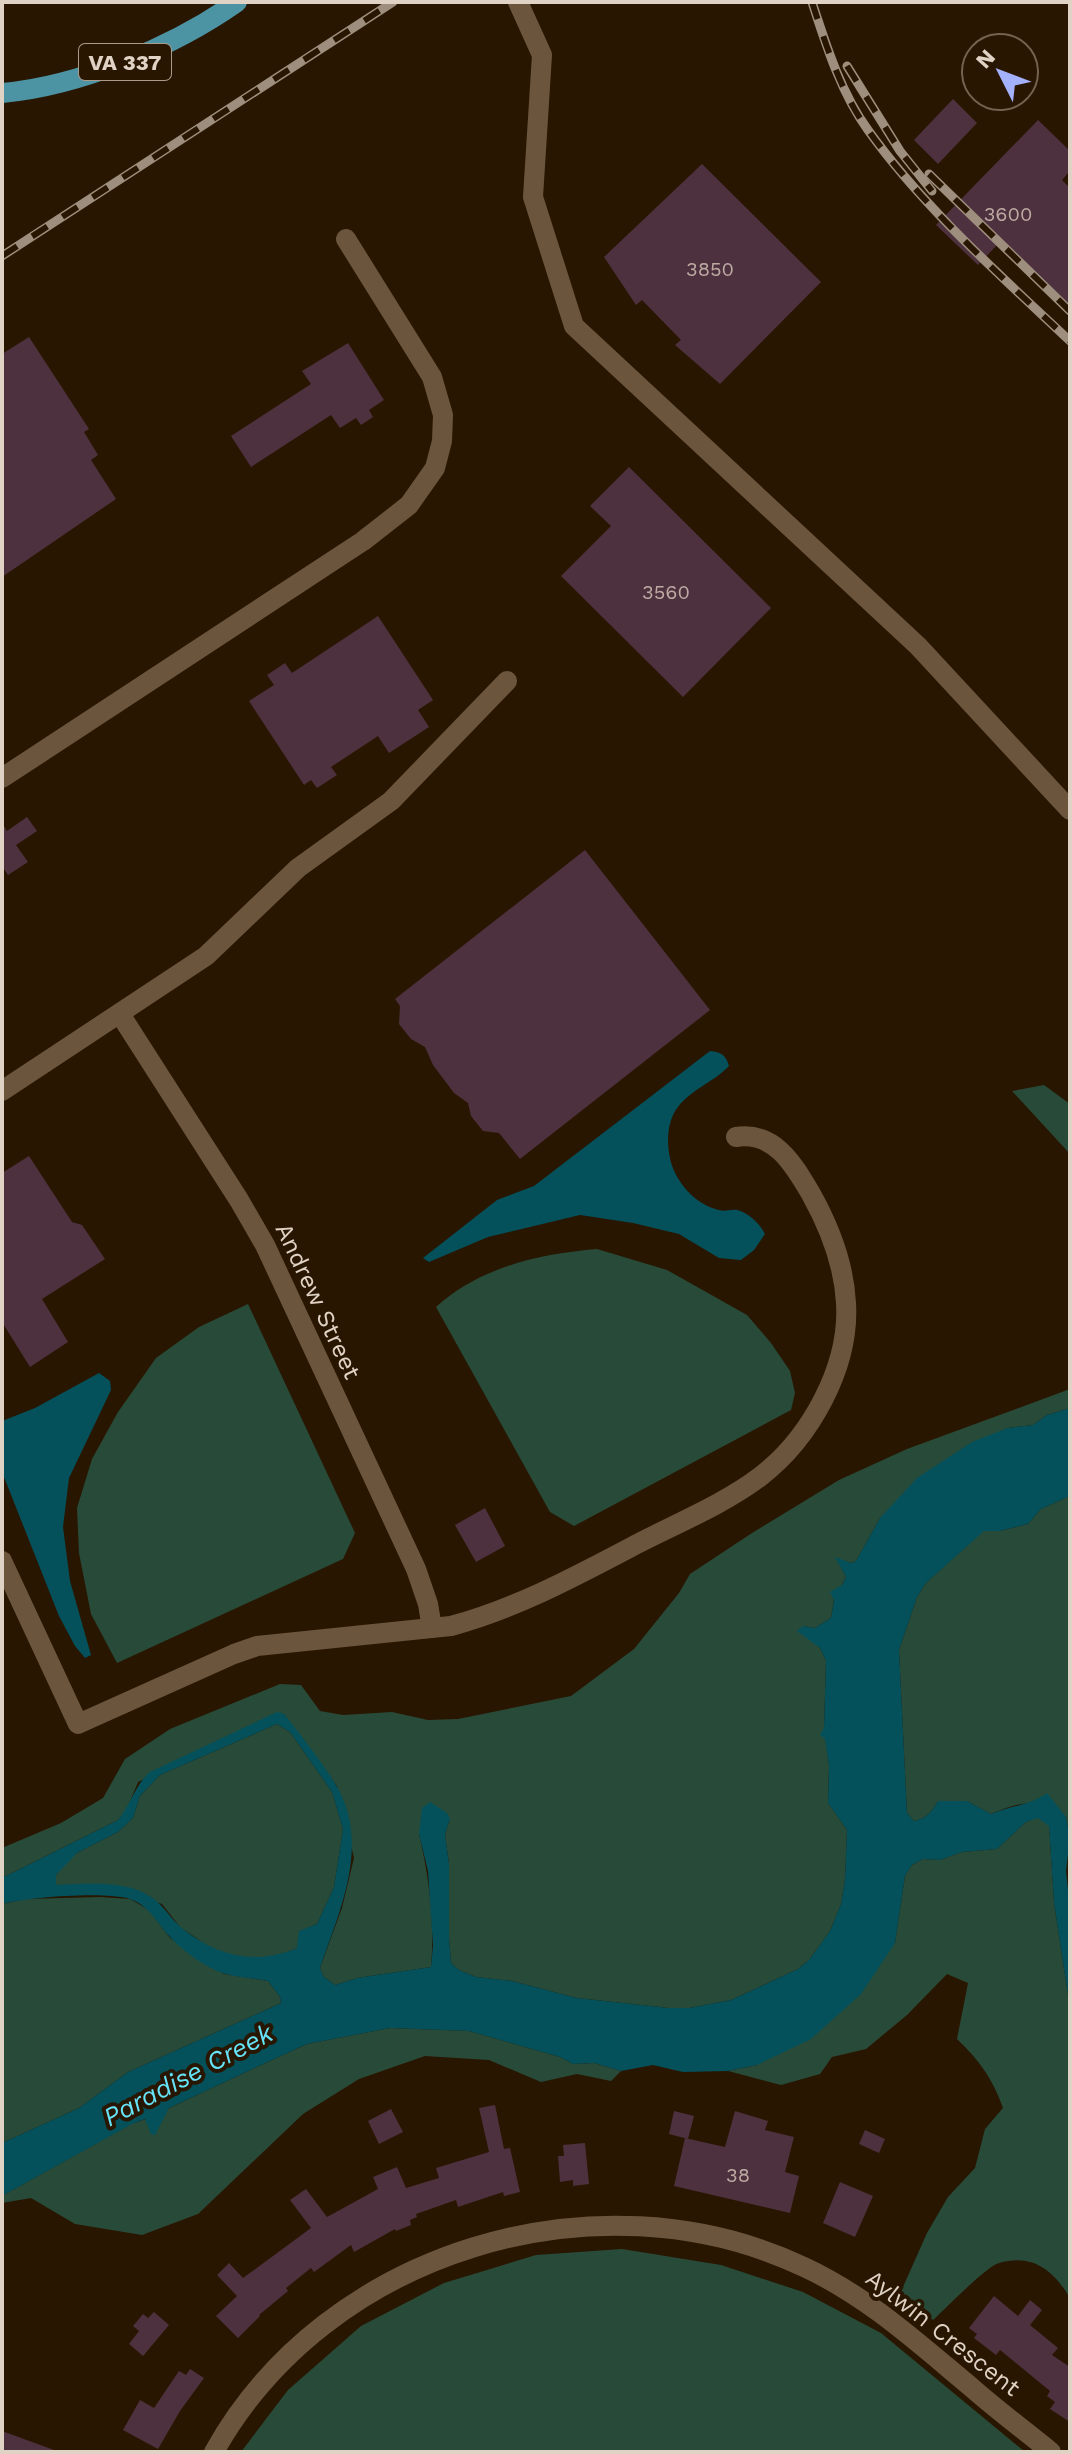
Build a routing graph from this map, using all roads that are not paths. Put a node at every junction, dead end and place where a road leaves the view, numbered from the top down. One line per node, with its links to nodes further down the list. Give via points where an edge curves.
1 (237, 2): 3 (main road, VA 337, via 204,25 125,62 29,91)
2 (518, 2): 7 (street, via 542,55 533,197 574,326 918,646)
3 (2, 93)
4 (346, 239): 6 (street, via 432,377 443,415 435,468 409,505 363,541)
5 (507, 681): 8 (street, via 391,801 298,868 206,956)
6 (2, 778)
7 (1070, 810)
8 (120, 1014): 9 (street); 12 (street, Andrew Street, via 265,1245 416,1569)
9 (2, 1091)
10 (736, 1137): 12 (street, via 764,1138 797,1170 836,1249 846,1305 843,1335 838,1362 810,1421 776,1463 739,1490 523,1603)
11 (2, 1561): 12 (street, via 78,1724 257,1646)
12 (432, 1628)
13 (214, 2452): 14 (street, Aylwin Crescent, via 257,2388 300,2345 388,2282 432,2260 528,2232 621,2224 715,2235 804,2267 846,2289)
14 (1051, 2452)

